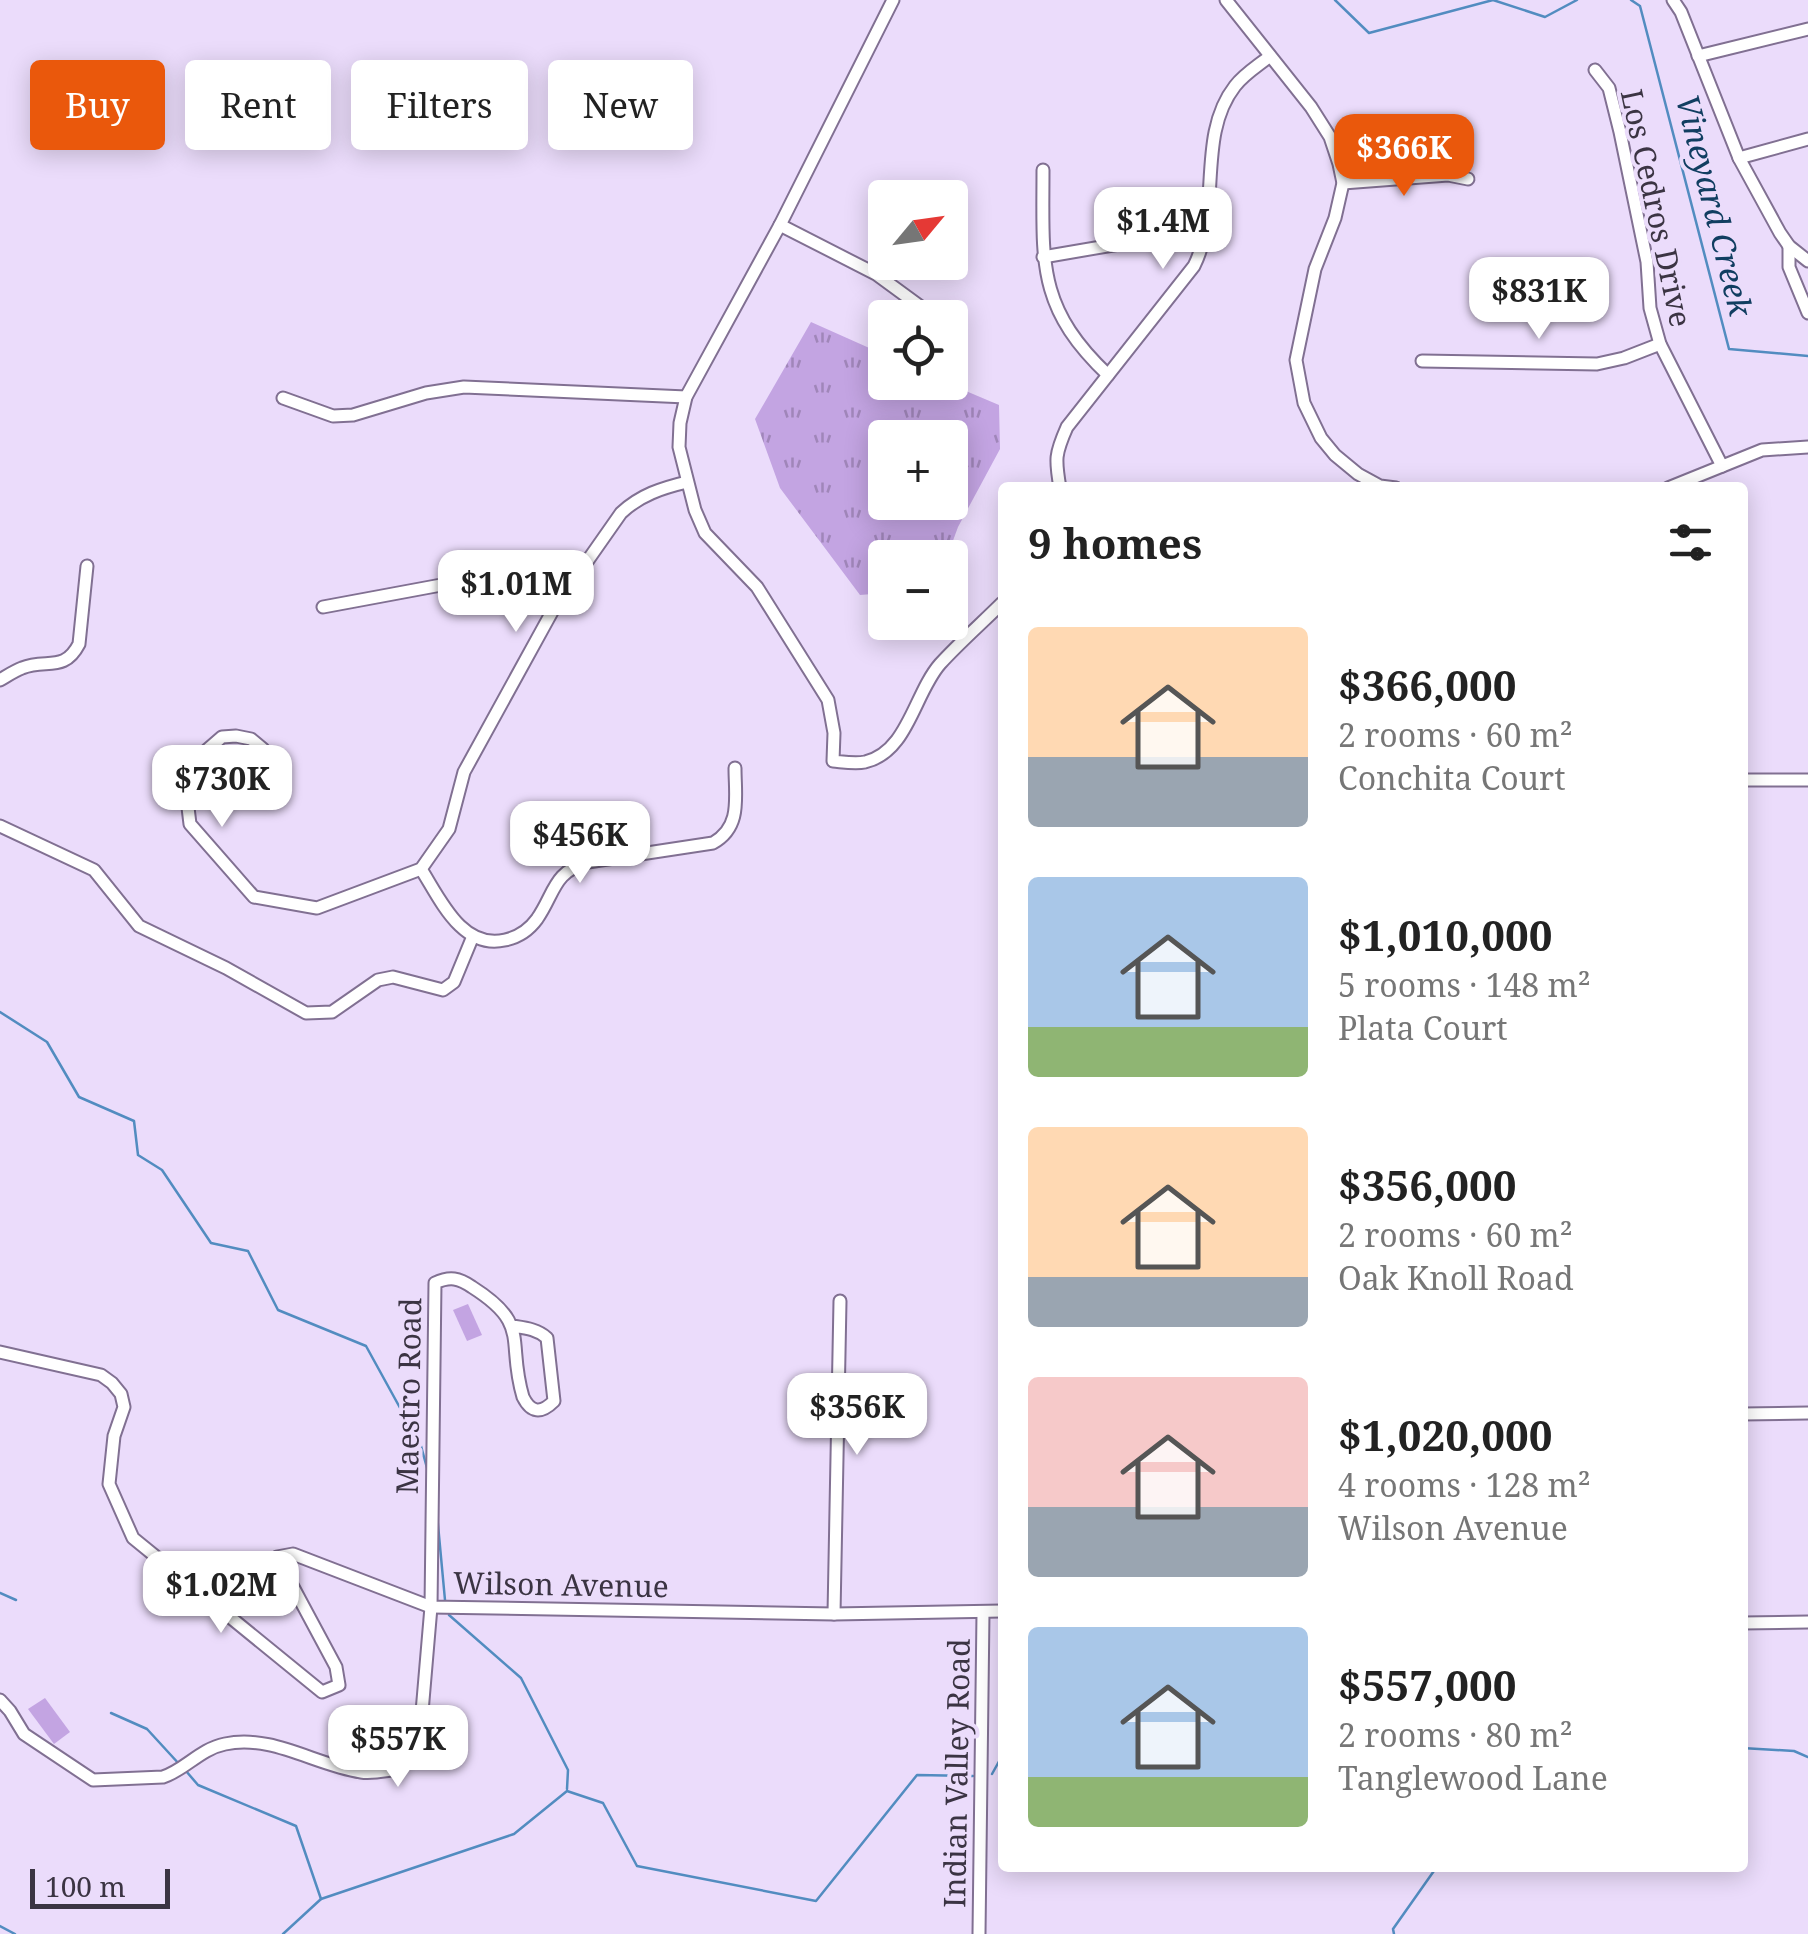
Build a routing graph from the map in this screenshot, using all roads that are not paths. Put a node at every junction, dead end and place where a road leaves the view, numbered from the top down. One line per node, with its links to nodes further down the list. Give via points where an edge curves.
1 (893, 0): 13 (street)
2 (1226, 0): 5 (street)
3 (1673, 0): 6 (street)
4 (1808, 29): 6 (street)
5 (1270, 56): 12 (street, via 1330,137); 22 (street, via 1235,86 1218,118 1201,253)
6 (1698, 56): 9 (street)
7 (1595, 70): 20 (street, Los Cedros Drive, via 1609,88)
8 (1808, 139): 9 (street)
9 (1739, 158): 15 (street)
10 (1043, 170): 16 (street)
11 (1468, 179): 12 (street, via 1448,174)
12 (1343, 183): 29 (street, via 1315,269 1296,360 1298,381 1321,438)
13 (780, 225): 18 (street, via 876,274); 23 (street)
14 (1119, 244): 16 (street)
15 (1789, 246): 17 (street); 19 (street, via 1789,267)
16 (1043, 257): 22 (street, via 1066,329)
17 (1808, 260)
18 (911, 300)
19 (1808, 312)
20 (1660, 344): 21 (street, via 1597,364); 26 (street, Los Cedros Drive)
21 (1422, 361)
22 (1108, 375): 28 (street, via 1067,427 1055,462)
23 (686, 397): 24 (street, via 464,388 333,416); 27 (street, via 680,447)
24 (283, 398)
25 (1808, 447): 26 (street, via 1762,450)
26 (1722, 466): 30 (street)
27 (687, 482): 33 (street, via 705,532 757,587 828,700 833,761 862,763 894,744 928,680); 34 (street, via 634,501)
28 (1059, 482)
29 (1372, 482)
30 (1683, 482)
31 (86, 566): 35 (street, via 73,656 25,666)
32 (323, 607): 34 (street, via 484,580)
33 (998, 607)
34 (554, 610): 41 (street, via 464,772 449,829)
35 (0, 680)
36 (735, 768): 42 (street, via 732,825 714,843 576,866 562,875 526,931 493,942)
37 (272, 776): 41 (street, via 262,748 250,739 222,737 206,750 186,790 190,824 254,897 318,908)
38 (1748, 780): 39 (street)
39 (1808, 780)
40 (0, 826): 42 (street, via 94,870 139,926 306,1013 332,1012 393,976 443,990 454,982)
41 (421, 869): 42 (street, via 457,924)
42 (473, 936)
43 (840, 1301): 51 (street)
44 (512, 1326): 44 (street, Maestro Road, via 523,1397 528,1407 547,1408 554,1401 546,1338); 48 (street, Maestro Road, via 502,1308 464,1282 435,1283)
45 (0, 1352): 48 (street, Wilson Avenue, via 112,1383 124,1407 109,1484 133,1538 322,1692 339,1685 336,1666 277,1557 293,1554)
46 (1808, 1413): 47 (street)
47 (1748, 1414)
48 (431, 1608): 51 (street, Wilson Avenue); 54 (street, via 422,1712 400,1769 364,1773 254,1741 222,1744 172,1774 94,1780 24,1734)
49 (998, 1611): 50 (street, Wilson Avenue)
50 (983, 1612): 51 (street, Wilson Avenue); 55 (street, Indian Valley Road)
51 (834, 1614)
52 (1748, 1622): 53 (street)
53 (1808, 1622)
54 (0, 1700)
55 (979, 1934)

